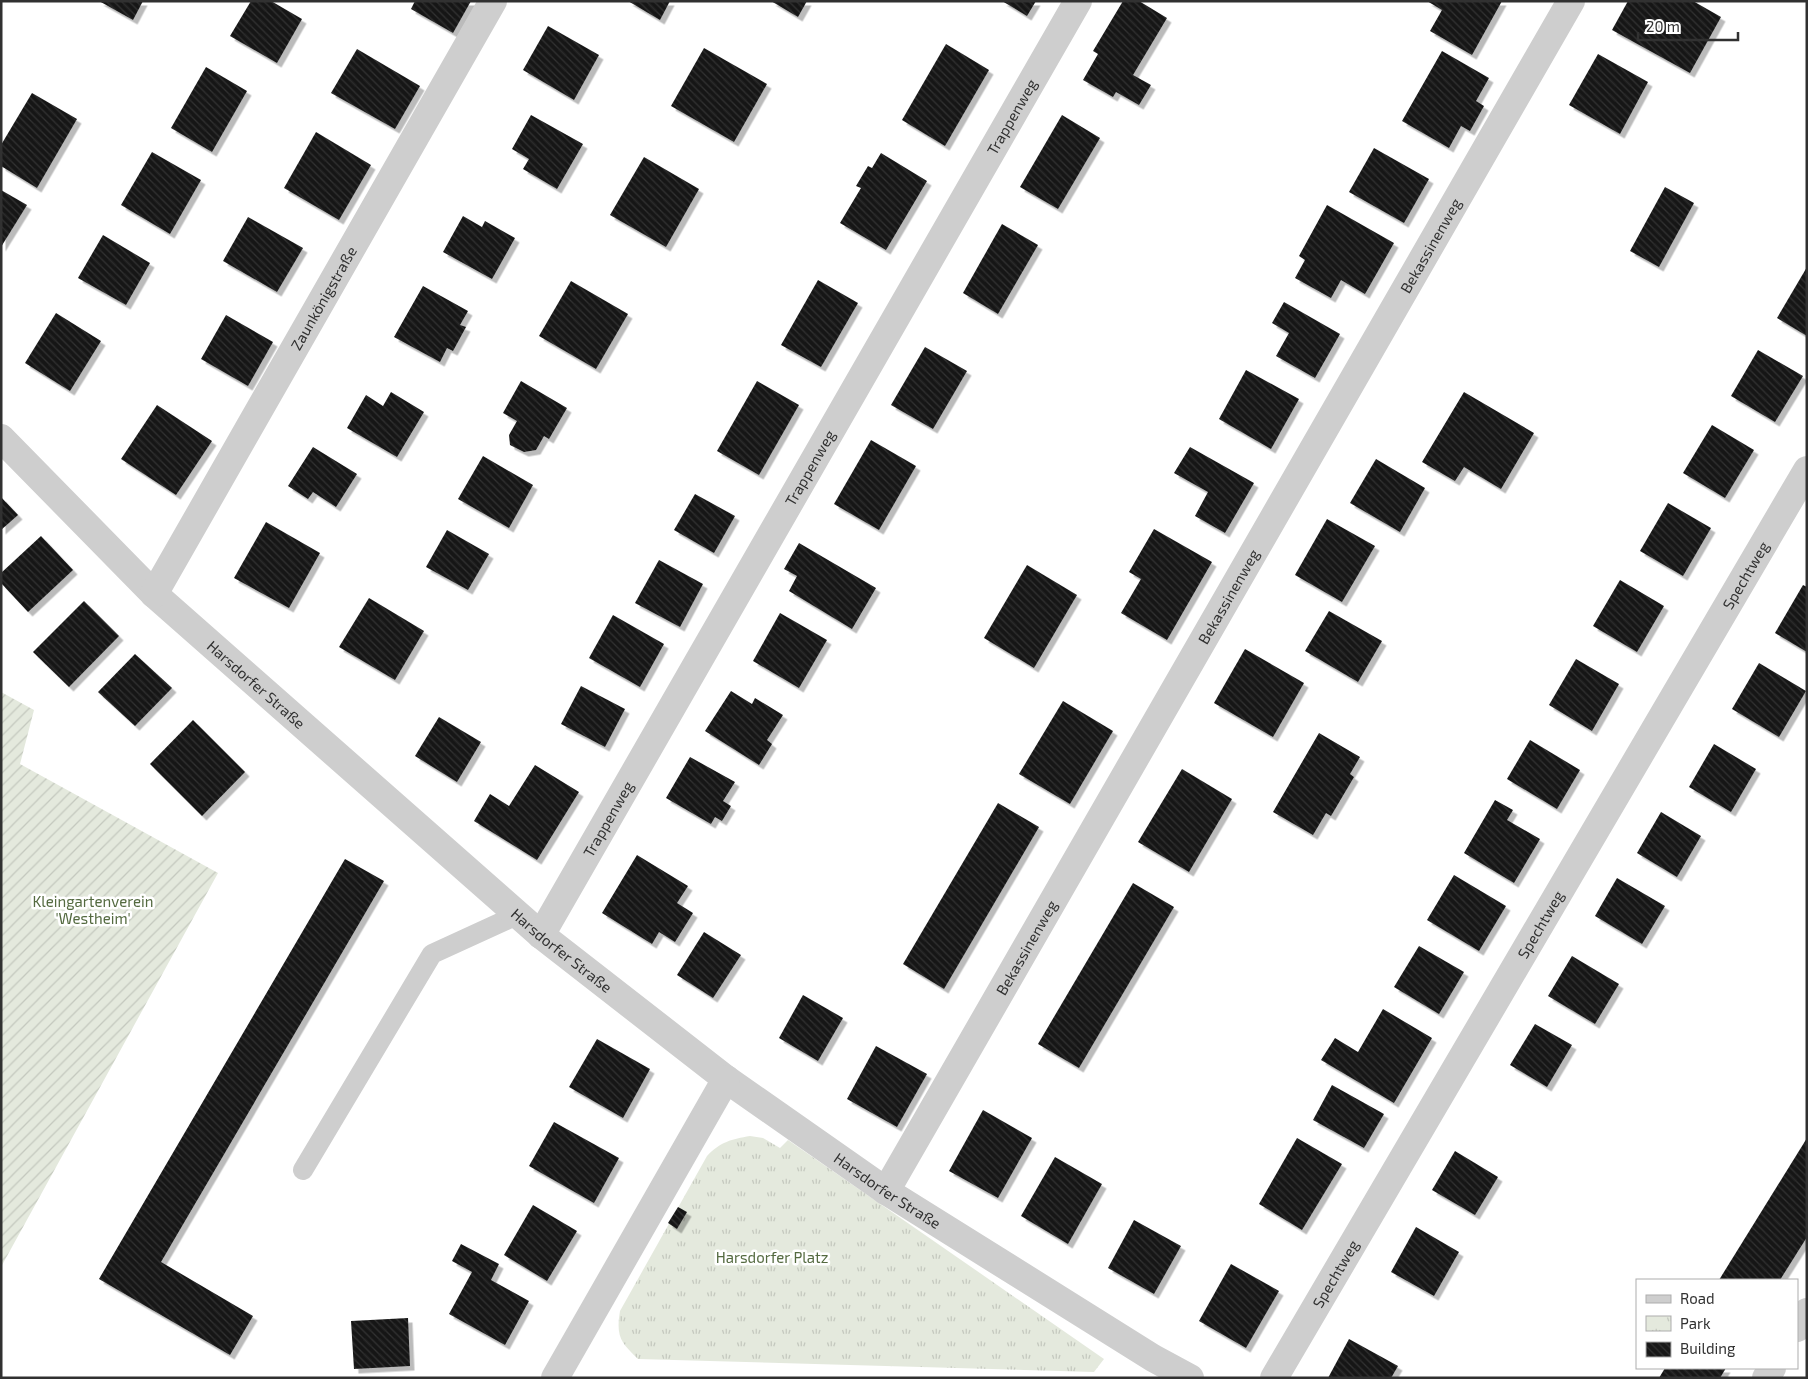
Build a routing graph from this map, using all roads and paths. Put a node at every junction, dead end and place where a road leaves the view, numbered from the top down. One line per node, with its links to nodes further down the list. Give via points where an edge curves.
1 (493, 1): 6 (street, Zaunkönigstraße)
2 (1078, 1): 8 (street, Trappenweg)
3 (1570, 1): 11 (street, Bekassinenweg)
4 (1, 438): 6 (street, Harsdorfer Straße)
5 (1807, 470): 17 (street, Spechtweg)
6 (154, 594): 7 (street, Harsdorfer Straße)
7 (517, 916): 8 (street, Harsdorfer Straße); 10 (lane, via 432,954)
8 (541, 935): 9 (street, Harsdorfer Straße)
9 (726, 1079): 11 (street, Harsdorfer Straße); 15 (street)
10 (303, 1170)
11 (886, 1191): 14 (street, Harsdorfer Straße)
12 (1807, 1312): 13 (street)
13 (1798, 1326)
14 (1146, 1368): 16 (street, Harsdorfer Straße)
15 (555, 1378)
16 (1190, 1378)
17 (1274, 1378)

